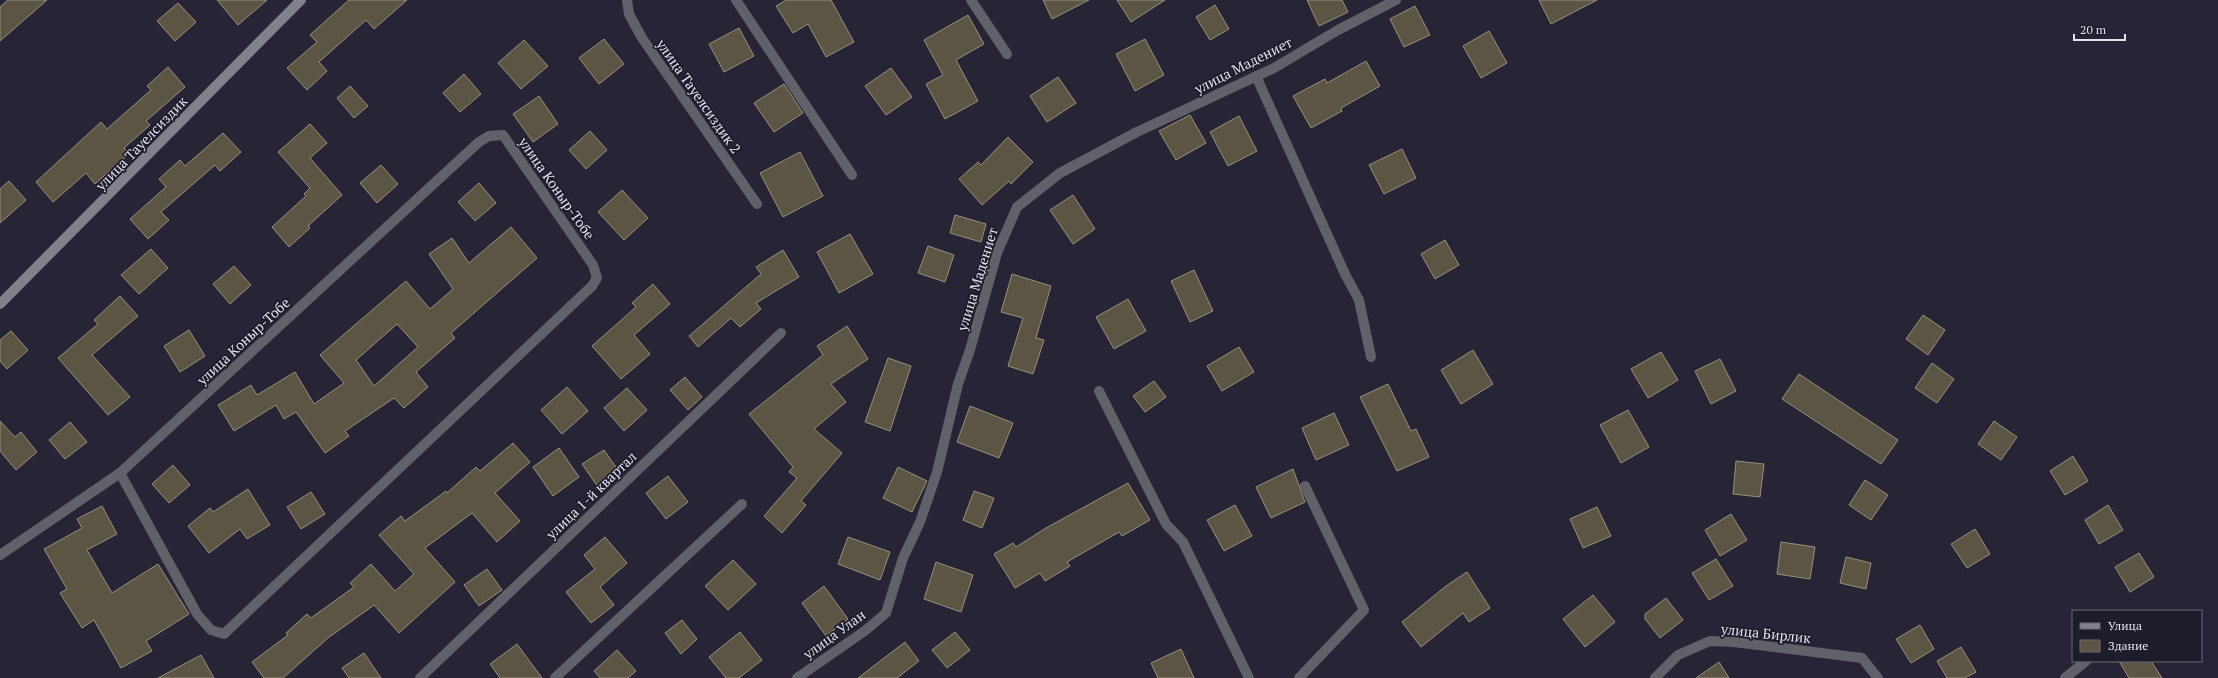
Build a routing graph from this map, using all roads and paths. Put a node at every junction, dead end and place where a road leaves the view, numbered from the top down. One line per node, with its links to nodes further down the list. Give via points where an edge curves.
1 (301, 0): 10 (street, улица Тауелсиздик)
2 (627, 0): 9 (street, улица Тауелсиздик 2, via 629,14 642,38)
3 (736, 0): 8 (street)
4 (971, 0): 6 (street)
5 (1396, 0): 7 (street, улица Мадениет)
6 (1007, 54)
7 (1256, 76): 12 (street, via 1359,300); 18 (street, улица Мадениет, via 1137,132 1060,174 1017,207 997,253 958,384 937,472 920,522 903,558)
8 (852, 175)
9 (757, 204)
10 (0, 304)
11 (781, 333): 20 (street, улица 1-й квартал)
12 (1371, 357)
13 (1099, 391): 23 (street, via 1166,524 1183,542)
14 (120, 473): 14 (street, улица Коныр-Тобе, via 479,142 489,136 503,136 593,265 597,278 592,286 224,634 211,630 197,614); 17 (street, улица Коныр-Тобе)
15 (1305, 486): 24 (street, via 1364,610)
16 (742, 504): 21 (street)
17 (0, 554)
18 (886, 613): 22 (street, улица Улан)
19 (2085, 662): 27 (street)
20 (420, 678)
21 (555, 678)
22 (797, 678)
23 (1249, 678)
24 (1299, 678)
25 (1656, 678): 26 (street, улица Бирлик, via 1678,655 1710,641 1862,658)
26 (1878, 678)
27 (2064, 678)

